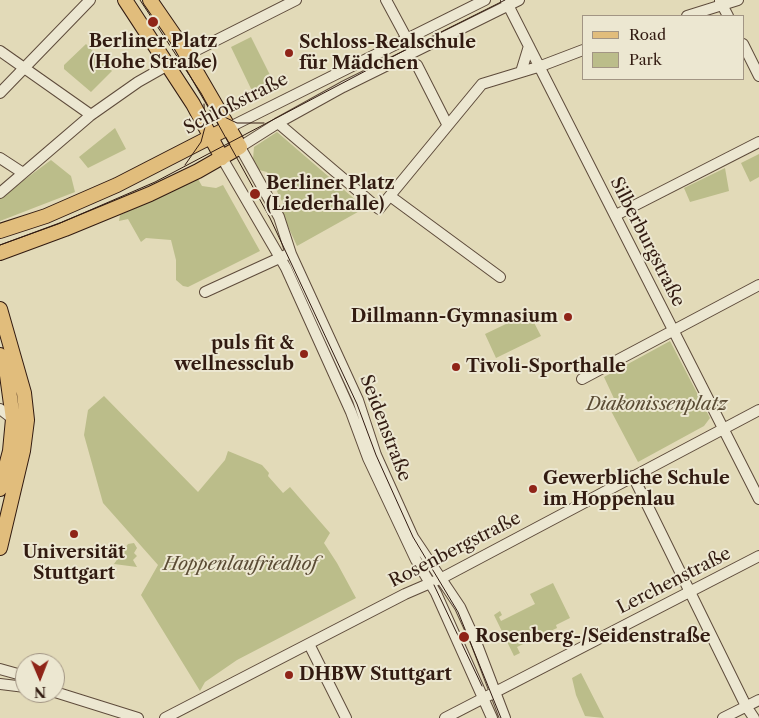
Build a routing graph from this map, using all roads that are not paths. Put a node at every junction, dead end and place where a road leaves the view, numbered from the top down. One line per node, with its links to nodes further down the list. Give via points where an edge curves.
1 (90, 0): 22 (street)
2 (125, 0): 20 (main road)
3 (150, 0): 18 (main road)
4 (296, 0): 18 (street)
5 (386, 0): 13 (street)
6 (485, 0): 13 (street, Schloßstraße)
7 (519, 0): 10 (street, Schloßstraße)
8 (738, 0): 9 (street)
9 (721, 2): 11 (street); 12 (street)
10 (507, 3): 14 (street, Silberburgstraße); 27 (street, Schloßstraße)
11 (689, 15)
12 (728, 15)
13 (407, 39): 29 (street, Schloßstraße)
14 (529, 46): 21 (street, Silberburgstraße); 23 (street)
15 (744, 46): 24 (street)
16 (582, 50): 21 (street)
17 (0, 51): 22 (street)
18 (187, 55): 29 (main road)
19 (417, 65): 28 (street)
20 (168, 66): 26 (street); 30 (main road)
21 (541, 66): 23 (street); 38 (street, Silberburgstraße)
22 (25, 67): 25 (street); 26 (street)
23 (521, 72): 28 (street, via 482,84)
24 (759, 76)
25 (0, 93)
26 (92, 114): 35 (street)
27 (278, 122): 32 (street, Schloßstraße); 37 (street, via 379,208)
28 (447, 124): 37 (street)
29 (228, 128): 30 (main road, Schloßstraße); 32 (main road)
30 (211, 138): 34 (main road); 39 (main road, Schloßstraße, via 117,185 46,216)
31 (759, 142): 38 (street)
32 (240, 147): 34 (main road, Schloßstraße); 41 (street, Seidenstraße, via 279,217)
33 (0, 158): 35 (street)
34 (222, 158): 40 (main road, Schloßstraße, via 88,220); 42 (street, Seidenstraße)
35 (22, 173): 36 (street)
36 (0, 193)
37 (390, 196): 43 (street)
38 (616, 215): 48 (street, Silberburgstraße)
39 (0, 231)
40 (0, 253)
41 (292, 254): 42 (street); 61 (street, Seidenstraße, via 358,400 373,448 398,504 418,546)
42 (279, 257): 45 (street); 62 (street, Seidenstraße, via 351,412 371,464)
43 (500, 277)
44 (759, 284): 48 (street)
45 (205, 292)
46 (0, 309): 47 (main road)
47 (2, 322): 51 (main road)
48 (674, 331): 50 (street); 55 (street, Silberburgstraße)
49 (0, 356): 51 (main road)
50 (582, 379)
51 (12, 394): 54 (main road)
52 (0, 409): 54 (street)
53 (759, 410): 55 (street, Rosenbergstraße)
54 (20, 420): 57 (main road); 59 (main road, via 23,451)
55 (724, 429): 56 (street, Rosenbergstraße); 58 (street, Silberburgstraße)
56 (634, 476): 61 (street, Rosenbergstraße); 63 (street)
57 (0, 489)
58 (759, 499)
59 (0, 548)
60 (759, 556): 63 (street, Lerchenstraße)
61 (442, 578): 62 (street, Rosenbergstraße); 69 (street, Seidenstraße, via 470,628)
62 (429, 583): 64 (street, Rosenbergstraße); 71 (street, Seidenstraße)
63 (690, 592): 69 (street, Lerchenstraße); 73 (street)
64 (309, 644): 75 (street, Rosenbergstraße); 76 (street)
65 (0, 669): 66 (street)
66 (15, 673)
67 (0, 684): 68 (street)
68 (15, 686)
69 (495, 692): 71 (street, Lerchenstraße); 79 (street, Seidenstraße)
70 (65, 694): 74 (street)
71 (484, 698): 77 (street, Lerchenstraße); 78 (street, Seidenstraße)
72 (759, 700): 73 (street)
73 (746, 706): 80 (street); 81 (street)
74 (138, 718)
75 (165, 718)
76 (346, 718)
77 (445, 718)
78 (492, 718)
79 (505, 718)
80 (723, 718)
81 (754, 718)

